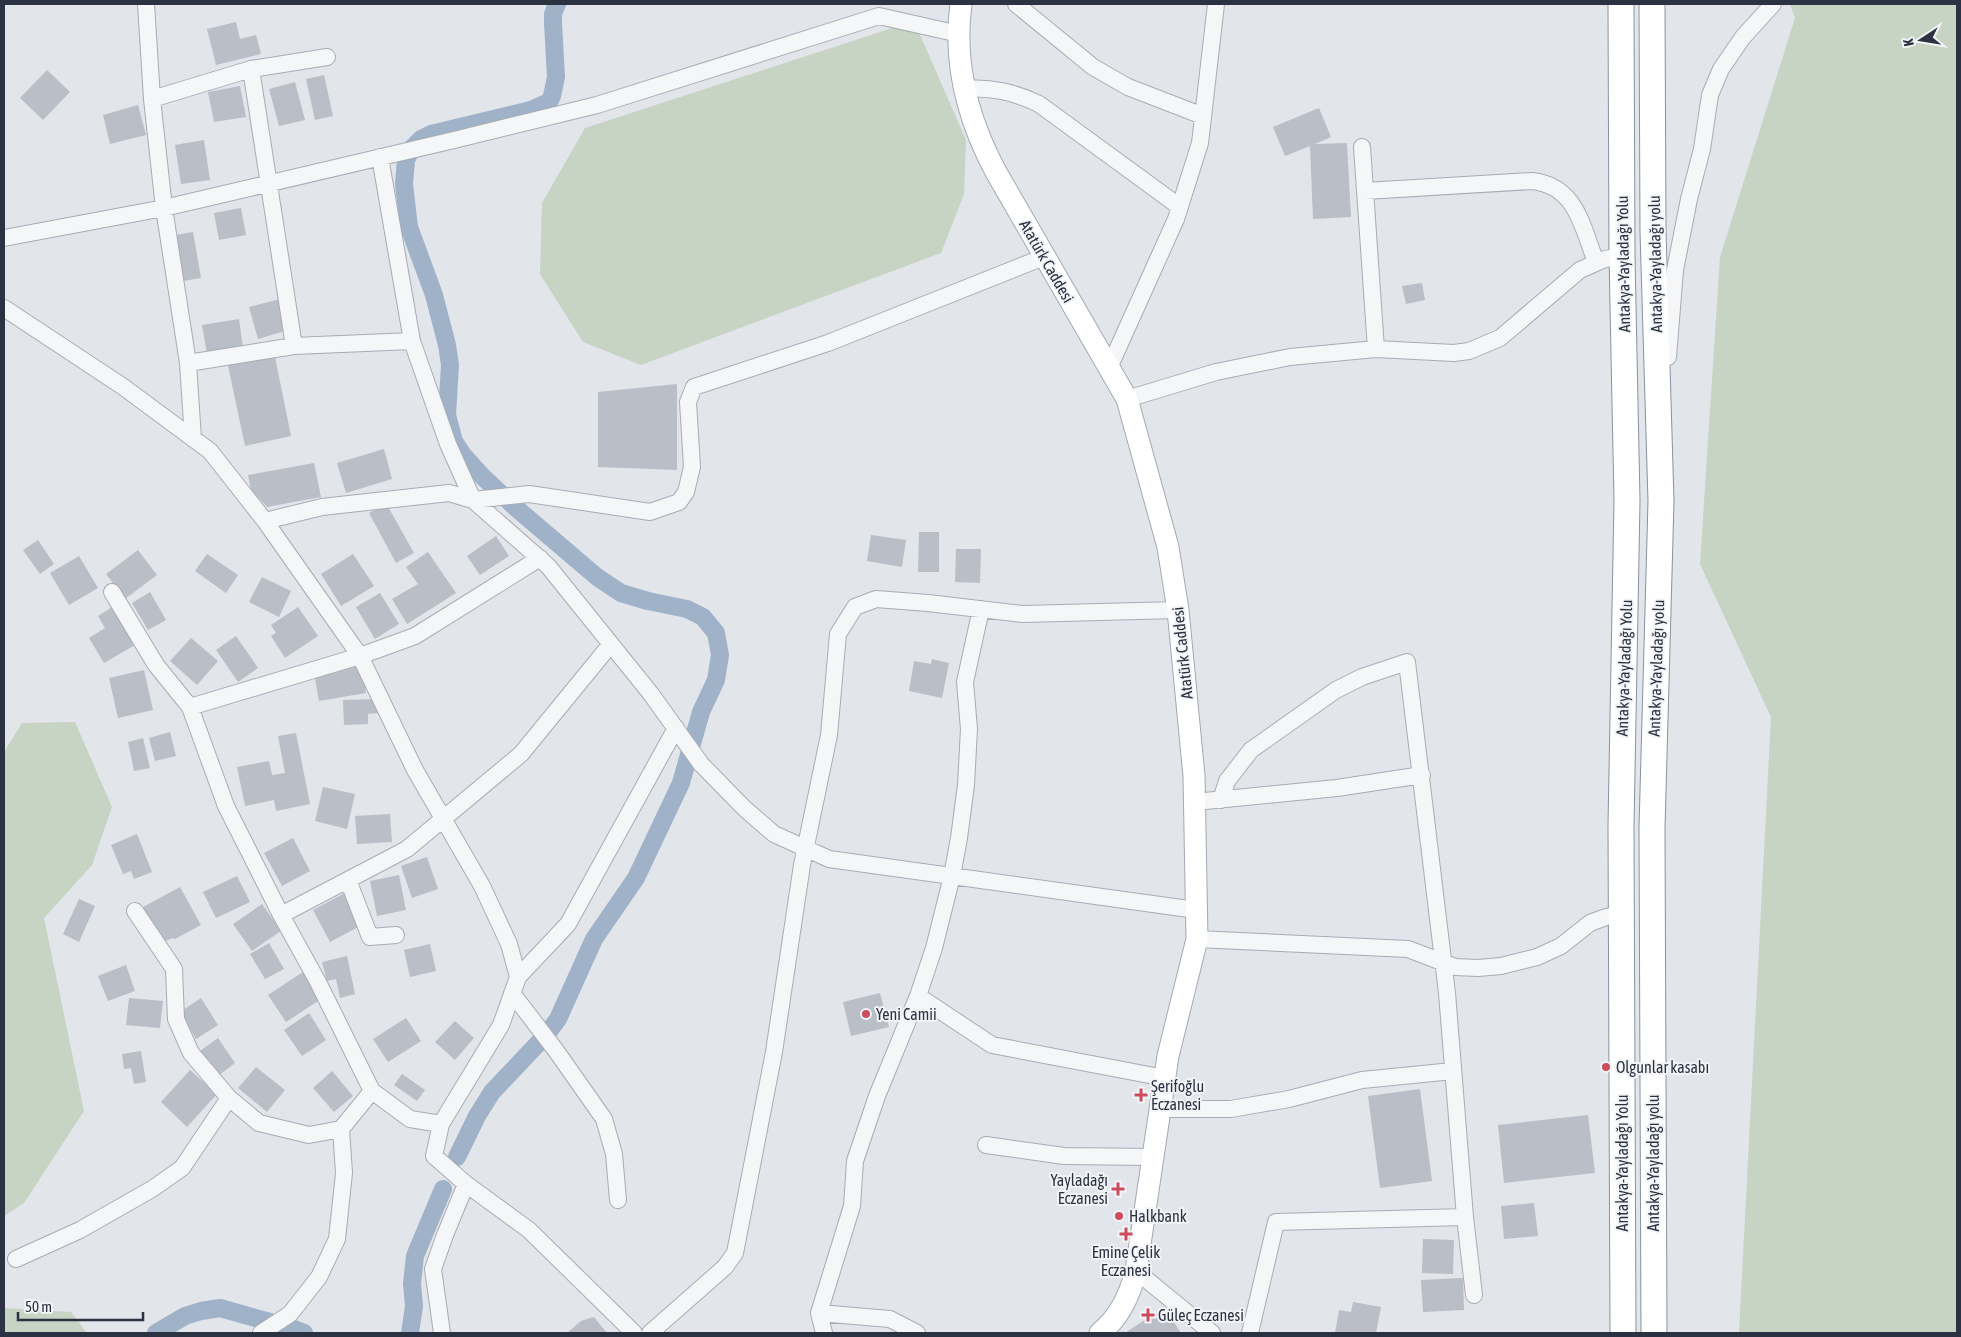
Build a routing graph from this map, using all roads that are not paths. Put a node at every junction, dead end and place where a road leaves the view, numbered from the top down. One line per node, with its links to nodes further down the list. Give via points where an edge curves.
1 (146, 4): 12 (street)
2 (961, 4): 8 (main road, Atatürk Caddesi)
3 (1016, 4): 13 (street, via 1093,67 1128,87)
4 (1216, 4): 13 (street)
5 (1621, 4): 21 (highway, Antakya-Yayladağı Yolu)
6 (1652, 4): 33 (highway, Antakya-Yayladağı yolu, via 1653,231)
7 (1773, 4): 33 (street, via 1743,37 1721,69 1710,95 1702,149 1675,270)
8 (959, 34): 11 (main road, Atatürk Caddesi); 15 (street, via 879,16 597,105)
9 (327, 57): 10 (street)
10 (251, 69): 12 (street); 16 (street)
11 (964, 89): 18 (street, via 998,89 1039,104); 22 (main road, Atatürk Caddesi, via 983,148)
12 (152, 99): 19 (street)
13 (1203, 116): 18 (street, via 1200,143)
14 (1362, 147): 17 (street)
15 (380, 157): 16 (street); 25 (street)
16 (268, 182): 19 (street); 26 (street)
17 (1366, 191): 23 (street, via 1532,181 1548,184 1562,192 1574,206); 27 (street)
18 (1180, 207): 29 (street)
19 (164, 208): 20 (street); 28 (street)
20 (4, 238)
21 (1622, 256): 23 (street); 52 (highway, Antakya-Yayladağı Yolu, via 1627,501)
22 (1044, 257): 29 (main road, Atatürk Caddesi); 32 (street, via 828,343 694,387 688,402 692,467 686,492 679,502 650,512 529,494)
23 (1596, 262): 27 (street, via 1580,270 1500,338 1484,346 1454,353)
24 (4, 308): 31 (street, via 122,386)
25 (412, 341): 26 (street); 32 (street, via 448,444)
26 (294, 346): 28 (street)
27 (1376, 349): 30 (street, via 1253,364)
28 (188, 363): 31 (street)
29 (1109, 368): 30 (main road, Atatürk Caddesi)
30 (1127, 398): 38 (main road, Atatürk Caddesi, via 1168,547)
31 (193, 439): 34 (street, via 210,451)
32 (473, 500): 34 (street, via 449,493 322,507); 35 (street)
33 (1661, 501): 86 (highway, Antakya-Yayladağı yolu, via 1652,828)
34 (265, 521): 40 (street)
35 (540, 558): 39 (street); 40 (street, via 415,636)
36 (112, 592): 41 (street, via 156,665)
37 (981, 609): 38 (street, via 1022,614); 47 (street, via 876,599 855,607 838,634 829,735); 48 (street, via 965,682 969,729 966,785)
38 (1178, 610): 45 (main road, Atatürk Caddesi)
39 (611, 644): 42 (street); 46 (street, via 521,754)
40 (360, 656): 41 (street); 46 (street, via 415,770)
41 (190, 707): 53 (street, via 226,806)
42 (679, 733): 47 (street, via 701,764 744,808 774,834); 57 (street, via 568,924)
43 (1422, 775): 44 (street); 44 (street, via 1407,662 1362,677 1336,690 1251,750 1227,781); 56 (street)
44 (1221, 800): 45 (street)
45 (1195, 802): 50 (main road, Atatürk Caddesi)
46 (444, 819): 49 (street, via 407,849); 57 (street, via 482,886 509,944)
47 (805, 850): 48 (street, via 829,859); 79 (street, via 774,1052 735,1253 725,1268)
48 (952, 876): 50 (street); 59 (street)
49 (348, 880): 53 (street); 54 (street, via 370,937)
50 (1196, 910): 55 (main road, Atatürk Caddesi)
51 (135, 912): 63 (street, via 174,969 176,1019 191,1052)
52 (1621, 914): 56 (street, via 1590,923 1561,946 1520,962 1478,968 1455,967); 85 (highway, Antakya-Yayladağı Yolu)
53 (282, 915): 62 (street)
54 (396, 935)
55 (1197, 939): 56 (street, via 1408,949); 61 (main road, Atatürk Caddesi)
56 (1443, 961): 60 (street)
57 (518, 977): 58 (street)
58 (512, 993): 65 (street, via 501,1025); 70 (street, via 604,1119 614,1154)
59 (918, 996): 61 (street, via 992,1046); 75 (street, via 877,1096 855,1162 852,1206)
60 (1453, 1071): 64 (street, via 1362,1080 1289,1099 1231,1109); 71 (street)
61 (1165, 1078): 64 (main road, Atatürk Caddesi)
62 (372, 1091): 65 (street, via 410,1119); 66 (street)
63 (229, 1098): 66 (street, via 259,1123 309,1135); 72 (street, via 182,1168 80,1230)
64 (1160, 1110): 68 (main road, Atatürk Caddesi)
65 (441, 1124): 69 (street, via 434,1156)
66 (341, 1129): 76 (street, via 344,1173 337,1239 319,1277 290,1314)
67 (986, 1145): 68 (street, via 1064,1156)
68 (1153, 1157): 73 (main road, Atatürk Caddesi)
69 (466, 1184): 77 (street, via 433,1269); 78 (street, via 529,1230)
70 (618, 1200)
71 (1465, 1217): 74 (street); 84 (street, via 1276,1222)
72 (16, 1259)
73 (1136, 1271): 82 (main road, Atatürk Caddesi, via 1130,1292 1110,1325); 83 (street)
74 (1474, 1295)
75 (820, 1313): 80 (street); 81 (street, via 890,1319)
76 (265, 1331)
77 (442, 1333)
78 (634, 1333)
79 (650, 1333)
80 (824, 1333)
81 (916, 1333)
82 (1100, 1333)
83 (1212, 1333)
84 (1250, 1333)
85 (1623, 1333)
86 (1654, 1333)

